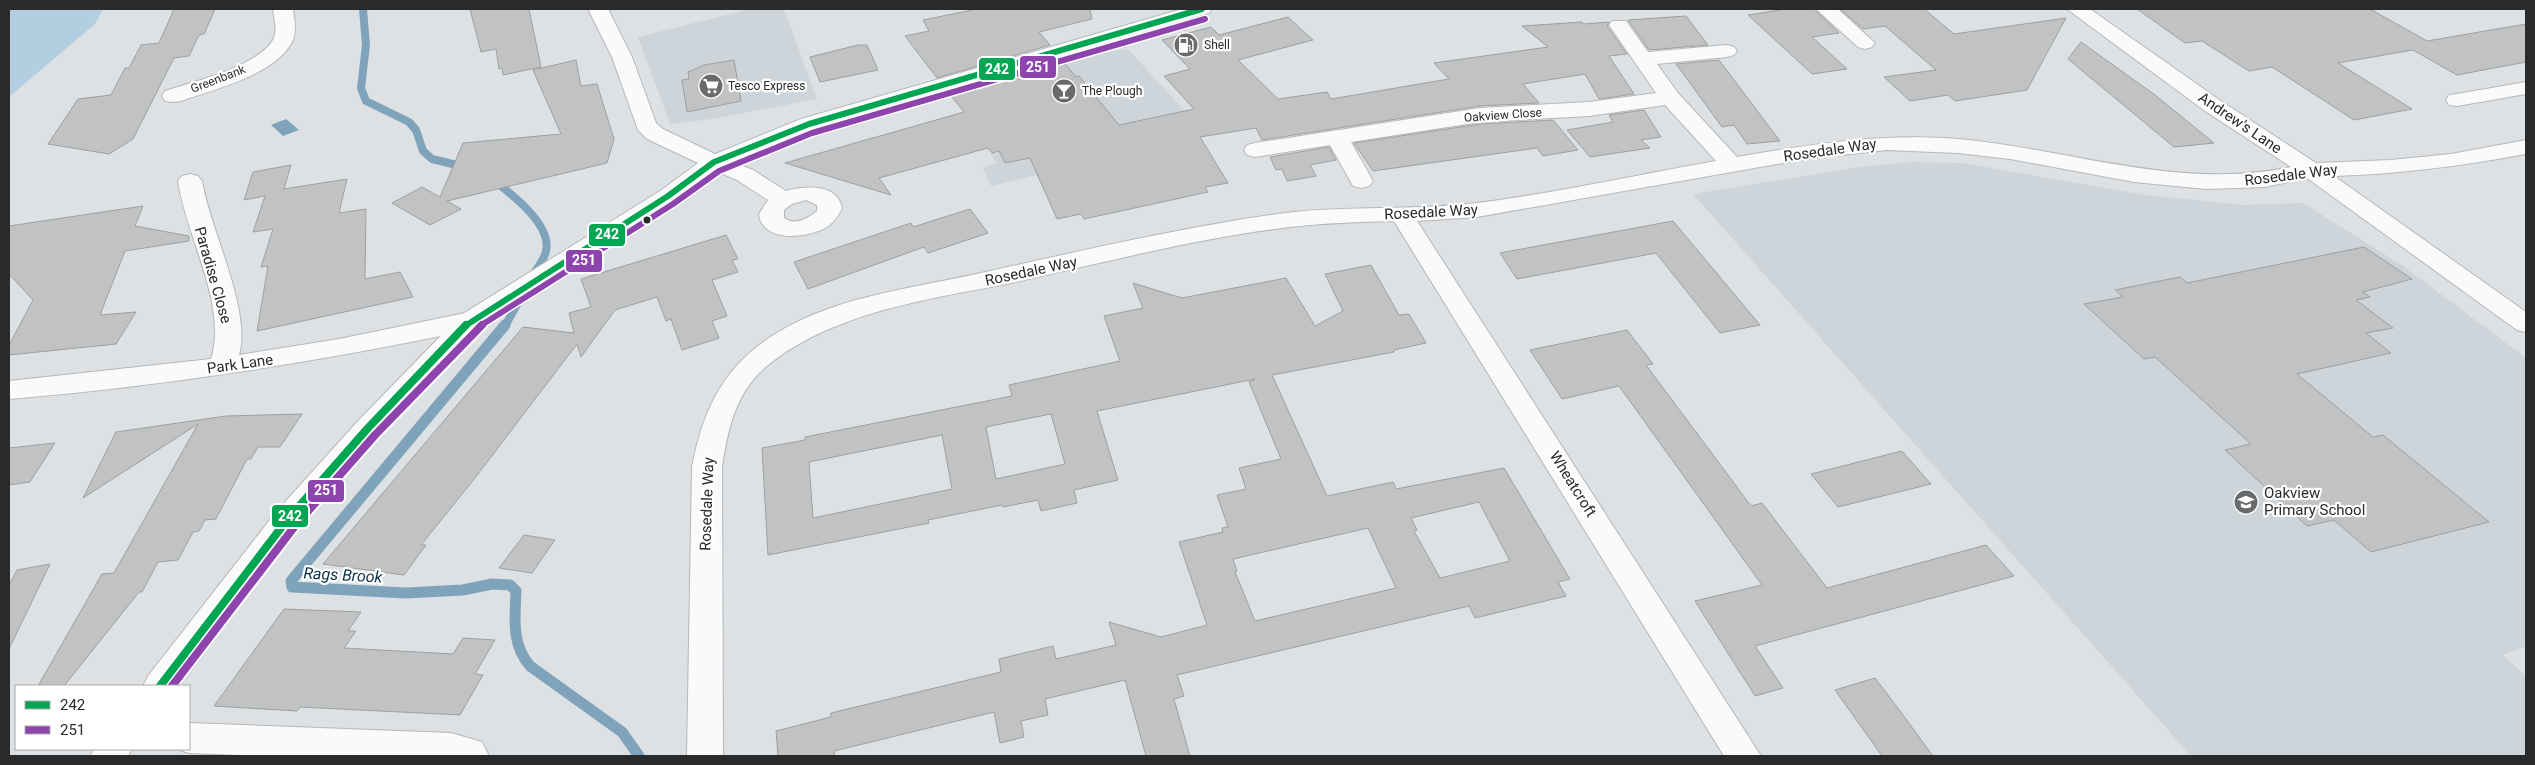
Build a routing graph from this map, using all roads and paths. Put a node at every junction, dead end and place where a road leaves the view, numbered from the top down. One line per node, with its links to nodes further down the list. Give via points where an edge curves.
1 (283, 9): 11 (street, Greenbank, via 285,31 282,40 265,57 238,72)
2 (598, 9): 17 (street, via 622,57 646,124 655,134)
3 (1202, 9): 17 (street, via 809,124)
4 (1826, 9): 7 (street)
5 (2077, 9): 19 (street, Andrew's Lane, via 2213,106)
6 (1619, 25): 9 (street)
7 (1864, 43)
8 (1727, 52): 9 (street)
9 (1641, 59): 12 (street)
10 (2526, 88): 13 (street)
11 (173, 96)
12 (1670, 98): 14 (street, Oakview Close, via 1589,109 1498,113); 18 (street)
13 (2457, 100)
14 (1337, 137): 16 (street, Oakview Close); 21 (street)
15 (2526, 147): 19 (street, Rosedale Way, via 2451,161)
16 (1256, 150)
17 (714, 162): 22 (street, via 745,175); 24 (street, via 668,196)
18 (1733, 166): 19 (street, Rosedale Way, via 1806,152 1887,143 2010,152 2134,175 2207,182 2265,180); 23 (street, Rosedale Way, via 1477,210)
19 (2311, 170): 25 (street, Andrew's Lane)
20 (190, 181): 26 (street, Paradise Close, via 191,199 208,247 230,336)
21 (1361, 181)
22 (783, 199)
23 (1401, 214): 31 (street, Rosedale Way, via 1316,217 1260,224 875,304 816,324 757,360 736,382 720,406 706,467); 32 (street, Wheatcroft)
24 (470, 321): 26 (street, Park Lane, via 339,348); 28 (street, via 368,428 287,520)
25 (2526, 324)
26 (222, 367): 27 (street, Park Lane)
27 (9, 390)
28 (161, 685)
29 (190, 738): 30 (street, via 452,748 463,749)
30 (471, 756)
31 (705, 756)
32 (1743, 756)

